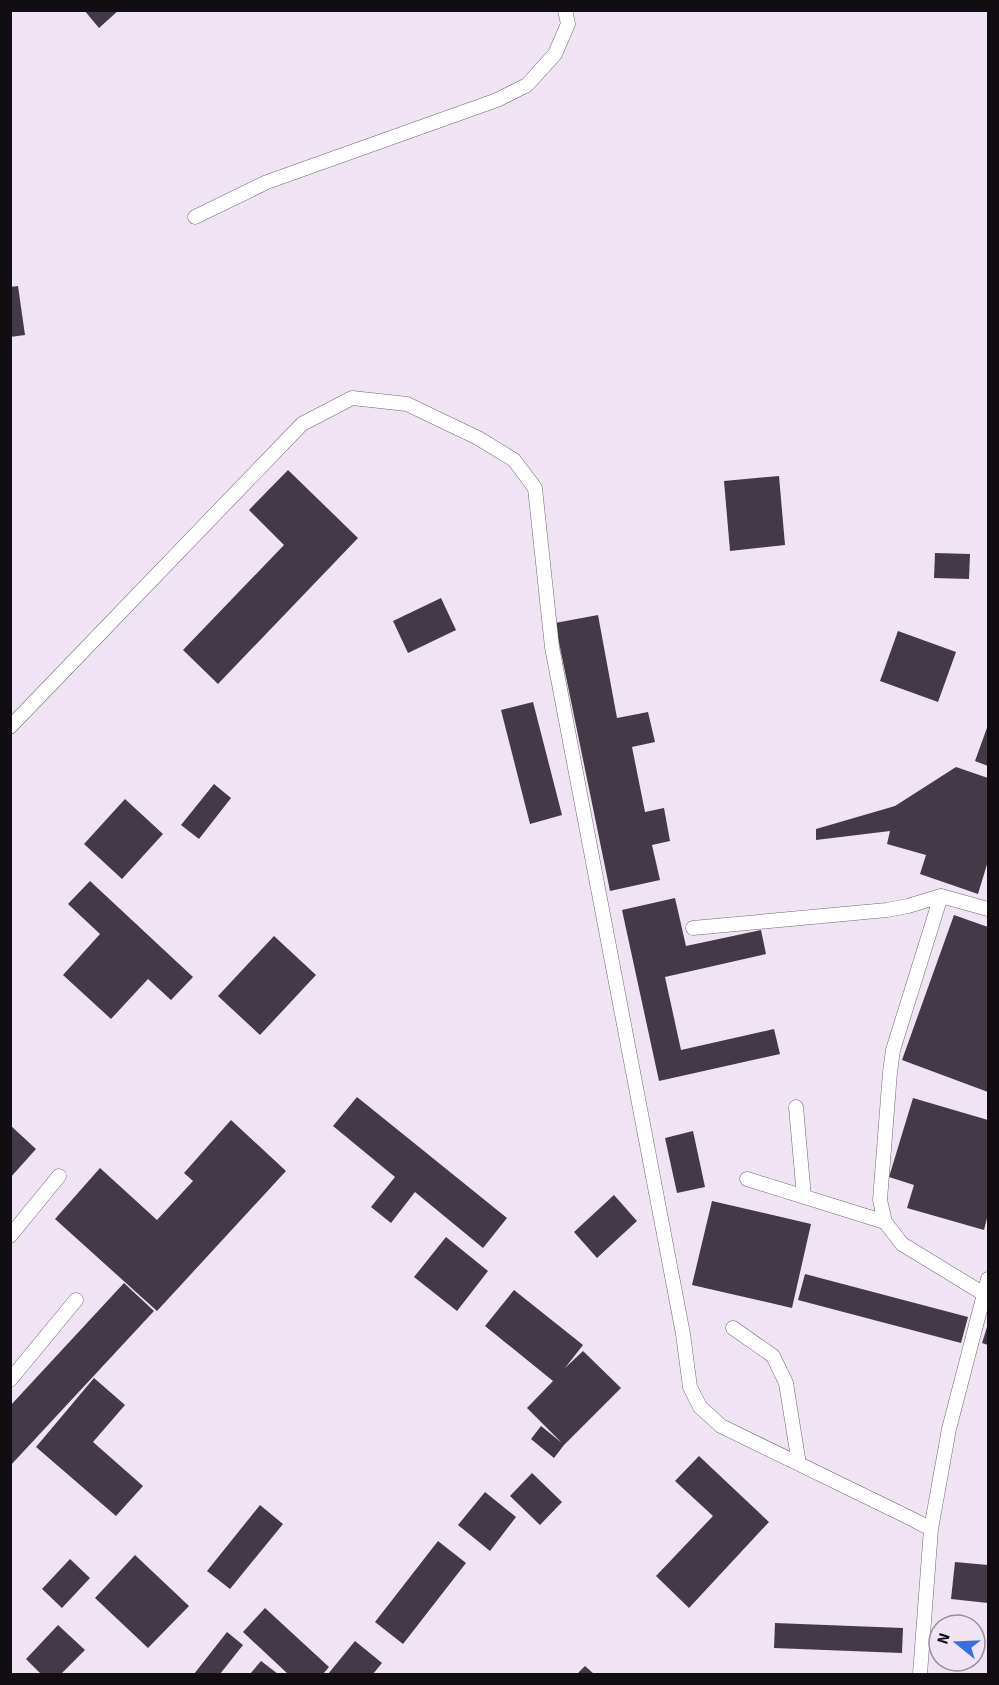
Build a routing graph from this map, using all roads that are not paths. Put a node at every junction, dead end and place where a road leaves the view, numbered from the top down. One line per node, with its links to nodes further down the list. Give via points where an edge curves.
1 (565, 10): 2 (lane, via 568,24 555,54 526,85 497,100 267,182)
2 (195, 217)
3 (10, 728): 18 (lane, via 302,424 352,398 407,404 514,460 535,488 552,647 690,1387 700,1407 721,1426)
4 (941, 896): 5 (lane); 6 (lane, via 887,909); 11 (lane, via 893,1050 880,1200)
5 (988, 909)
6 (693, 928)
7 (796, 1107): 10 (lane)
8 (59, 1176): 12 (lane)
9 (747, 1179): 10 (lane)
10 (804, 1197): 11 (lane)
11 (885, 1222): 14 (lane, via 902,1244)
12 (10, 1236)
13 (988, 1279): 14 (lane)
14 (984, 1294): 19 (lane, via 949,1429)
15 (76, 1300): 17 (lane)
16 (733, 1328): 18 (lane, via 773,1356 786,1383)
17 (10, 1380)
18 (799, 1464): 19 (lane)
19 (931, 1529): 20 (lane)
20 (920, 1674)

